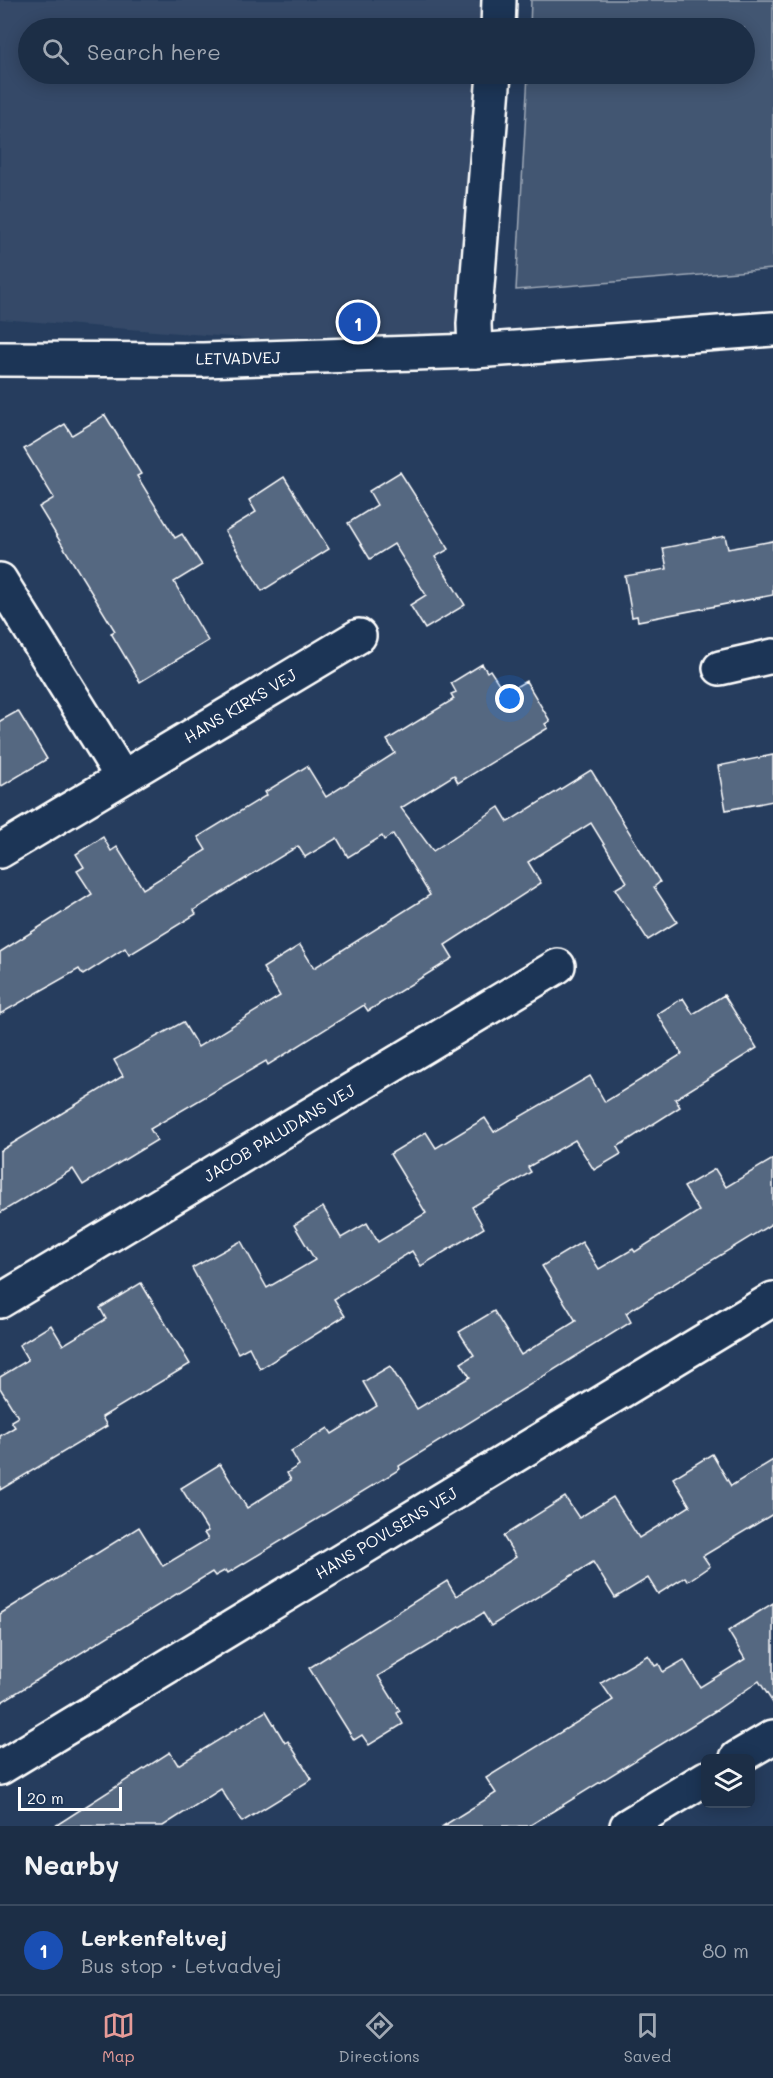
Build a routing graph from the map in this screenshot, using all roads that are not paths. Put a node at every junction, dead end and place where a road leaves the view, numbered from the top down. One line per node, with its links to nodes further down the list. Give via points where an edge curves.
1 (500, 0): 2 (street)
2 (499, 18)
3 (493, 84): 5 (street, via 474,324)
4 (773, 329): 5 (street, LETVADVEJ)
5 (476, 351): 6 (street, LETVADVEJ, via 203,360)
6 (0, 359)
7 (0, 580): 11 (street)
8 (359, 636): 11 (street, HANS KIRKS VEJ)
9 (773, 656): 10 (street)
10 (720, 668)
11 (122, 777): 12 (street, HANS KIRKS VEJ)
12 (0, 851)
13 (558, 966): 15 (street, JACOB PALUDANS VEJ)
14 (773, 1299): 18 (street, HANS POVLSENS VEJ)
15 (0, 1301)
16 (773, 1737): 17 (street)
17 (744, 1754)
18 (0, 1767)
19 (701, 1780): 20 (street)
20 (627, 1826)

